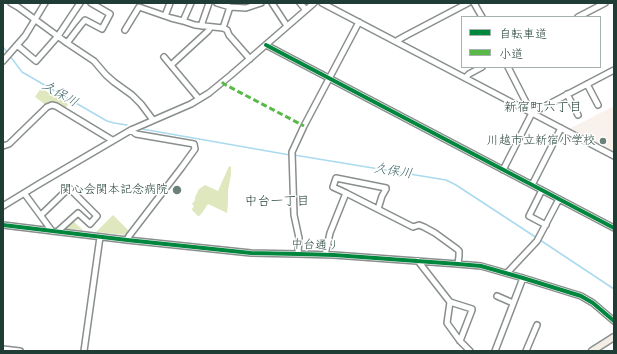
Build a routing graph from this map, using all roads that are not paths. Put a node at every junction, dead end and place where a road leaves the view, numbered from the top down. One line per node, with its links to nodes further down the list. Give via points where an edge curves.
1 (11, 3): 23 (street)
2 (45, 3): 23 (street)
3 (80, 3): 31 (street)
4 (91, 3): 33 (street, via 110,14 102,29 85,20)
5 (170, 3): 20 (street)
6 (191, 3): 24 (street)
7 (210, 3): 26 (street)
8 (217, 3): 18 (street)
9 (261, 3): 18 (street, via 246,8)
10 (272, 3): 27 (street)
11 (300, 3): 19 (street)
12 (314, 3): 19 (street)
13 (322, 3): 25 (street)
14 (468, 3): 32 (street)
15 (474, 3): 21 (street)
16 (605, 3): 22 (street)
17 (140, 5): 20 (street); 30 (street)
18 (230, 7): 29 (street)
19 (306, 10): 27 (street)
20 (165, 16): 24 (street)
21 (481, 16)
22 (580, 16)
23 (35, 20): 31 (street); 34 (street)
24 (183, 21): 26 (street)
25 (359, 22): 32 (street); 43 (street)
26 (201, 26): 28 (street)
27 (287, 26): 35 (street)
28 (210, 28): 29 (street); 39 (street)
29 (223, 28): 38 (street)
30 (125, 30)
31 (58, 36): 33 (street); 34 (street, via 35,61)
32 (397, 42): 44 (street)
33 (67, 43): 51 (street, via 94,60 106,75 141,104)
34 (17, 45): 37 (street)
35 (266, 45): 38 (street); 43 (street)
36 (164, 57): 39 (street)
37 (5, 59)
38 (250, 59): 47 (street)
39 (171, 65): 47 (street)
40 (480, 68): 44 (street)
41 (509, 68): 49 (street)
42 (614, 70): 45 (street)
43 (329, 78): 57 (street); 73 (street, via 292,154)
44 (465, 78): 49 (street)
45 (587, 84): 46 (street); 48 (street)
46 (567, 94): 49 (street); 50 (street)
47 (199, 99): 51 (street, via 185,108)
48 (598, 105)
49 (532, 113): 52 (street); 57 (street)
50 (578, 115)
51 (153, 120): 53 (street)
52 (561, 128): 56 (street); 58 (street)
53 (131, 130): 54 (street); 72 (street, via 136,134 194,144 195,149)
54 (112, 140): 55 (street, via 52,105 9,144); 60 (street)
55 (3, 146)
56 (614, 156)
57 (503, 170): 58 (street)
58 (532, 184): 59 (street)
59 (542, 190): 62 (street); 67 (street, via 529,216)
60 (24, 193): 63 (street); 65 (street)
61 (346, 193): 64 (street); 64 (street, via 333,187 336,178 386,188); 74 (street, via 330,233)
62 (559, 199): 67 (street); 68 (street)
63 (3, 206)
64 (378, 209): 76 (street, via 413,227 424,227 446,240 459,251)
65 (41, 215): 69 (street); 70 (street, via 69,188 98,216 90,224 78,213)
66 (3, 225): 69 (street, 中台通り)
67 (546, 225): 77 (street, via 539,239)
68 (614, 228)
69 (52, 231): 70 (street, 中台通り)
70 (58, 232): 71 (street, 中台通り)
71 (100, 237): 72 (street, 中台通り); 89 (street)
72 (127, 240): 73 (street, 中台通り, via 251,253)
73 (298, 254): 74 (street, 中台通り)
74 (325, 255): 75 (street, 中台通り)
75 (418, 261): 76 (street, 中台通り); 80 (street)
76 (458, 264): 77 (street, 中台通り, via 481,266)
77 (507, 273): 78 (street, 中台通り)
78 (523, 278): 81 (street); 82 (street, 中台通り, via 586,298)
79 (497, 296): 81 (street)
80 (450, 302): 85 (street, via 447,323); 85 (street, via 472,310)
81 (513, 303): 91 (street)
82 (614, 321)
83 (538, 325): 92 (street)
84 (614, 337): 87 (main road)
85 (460, 341): 90 (street)
86 (3, 349): 88 (street)
87 (596, 350)
88 (20, 351)
89 (84, 351)
90 (470, 351)
91 (495, 351)
92 (526, 351)

